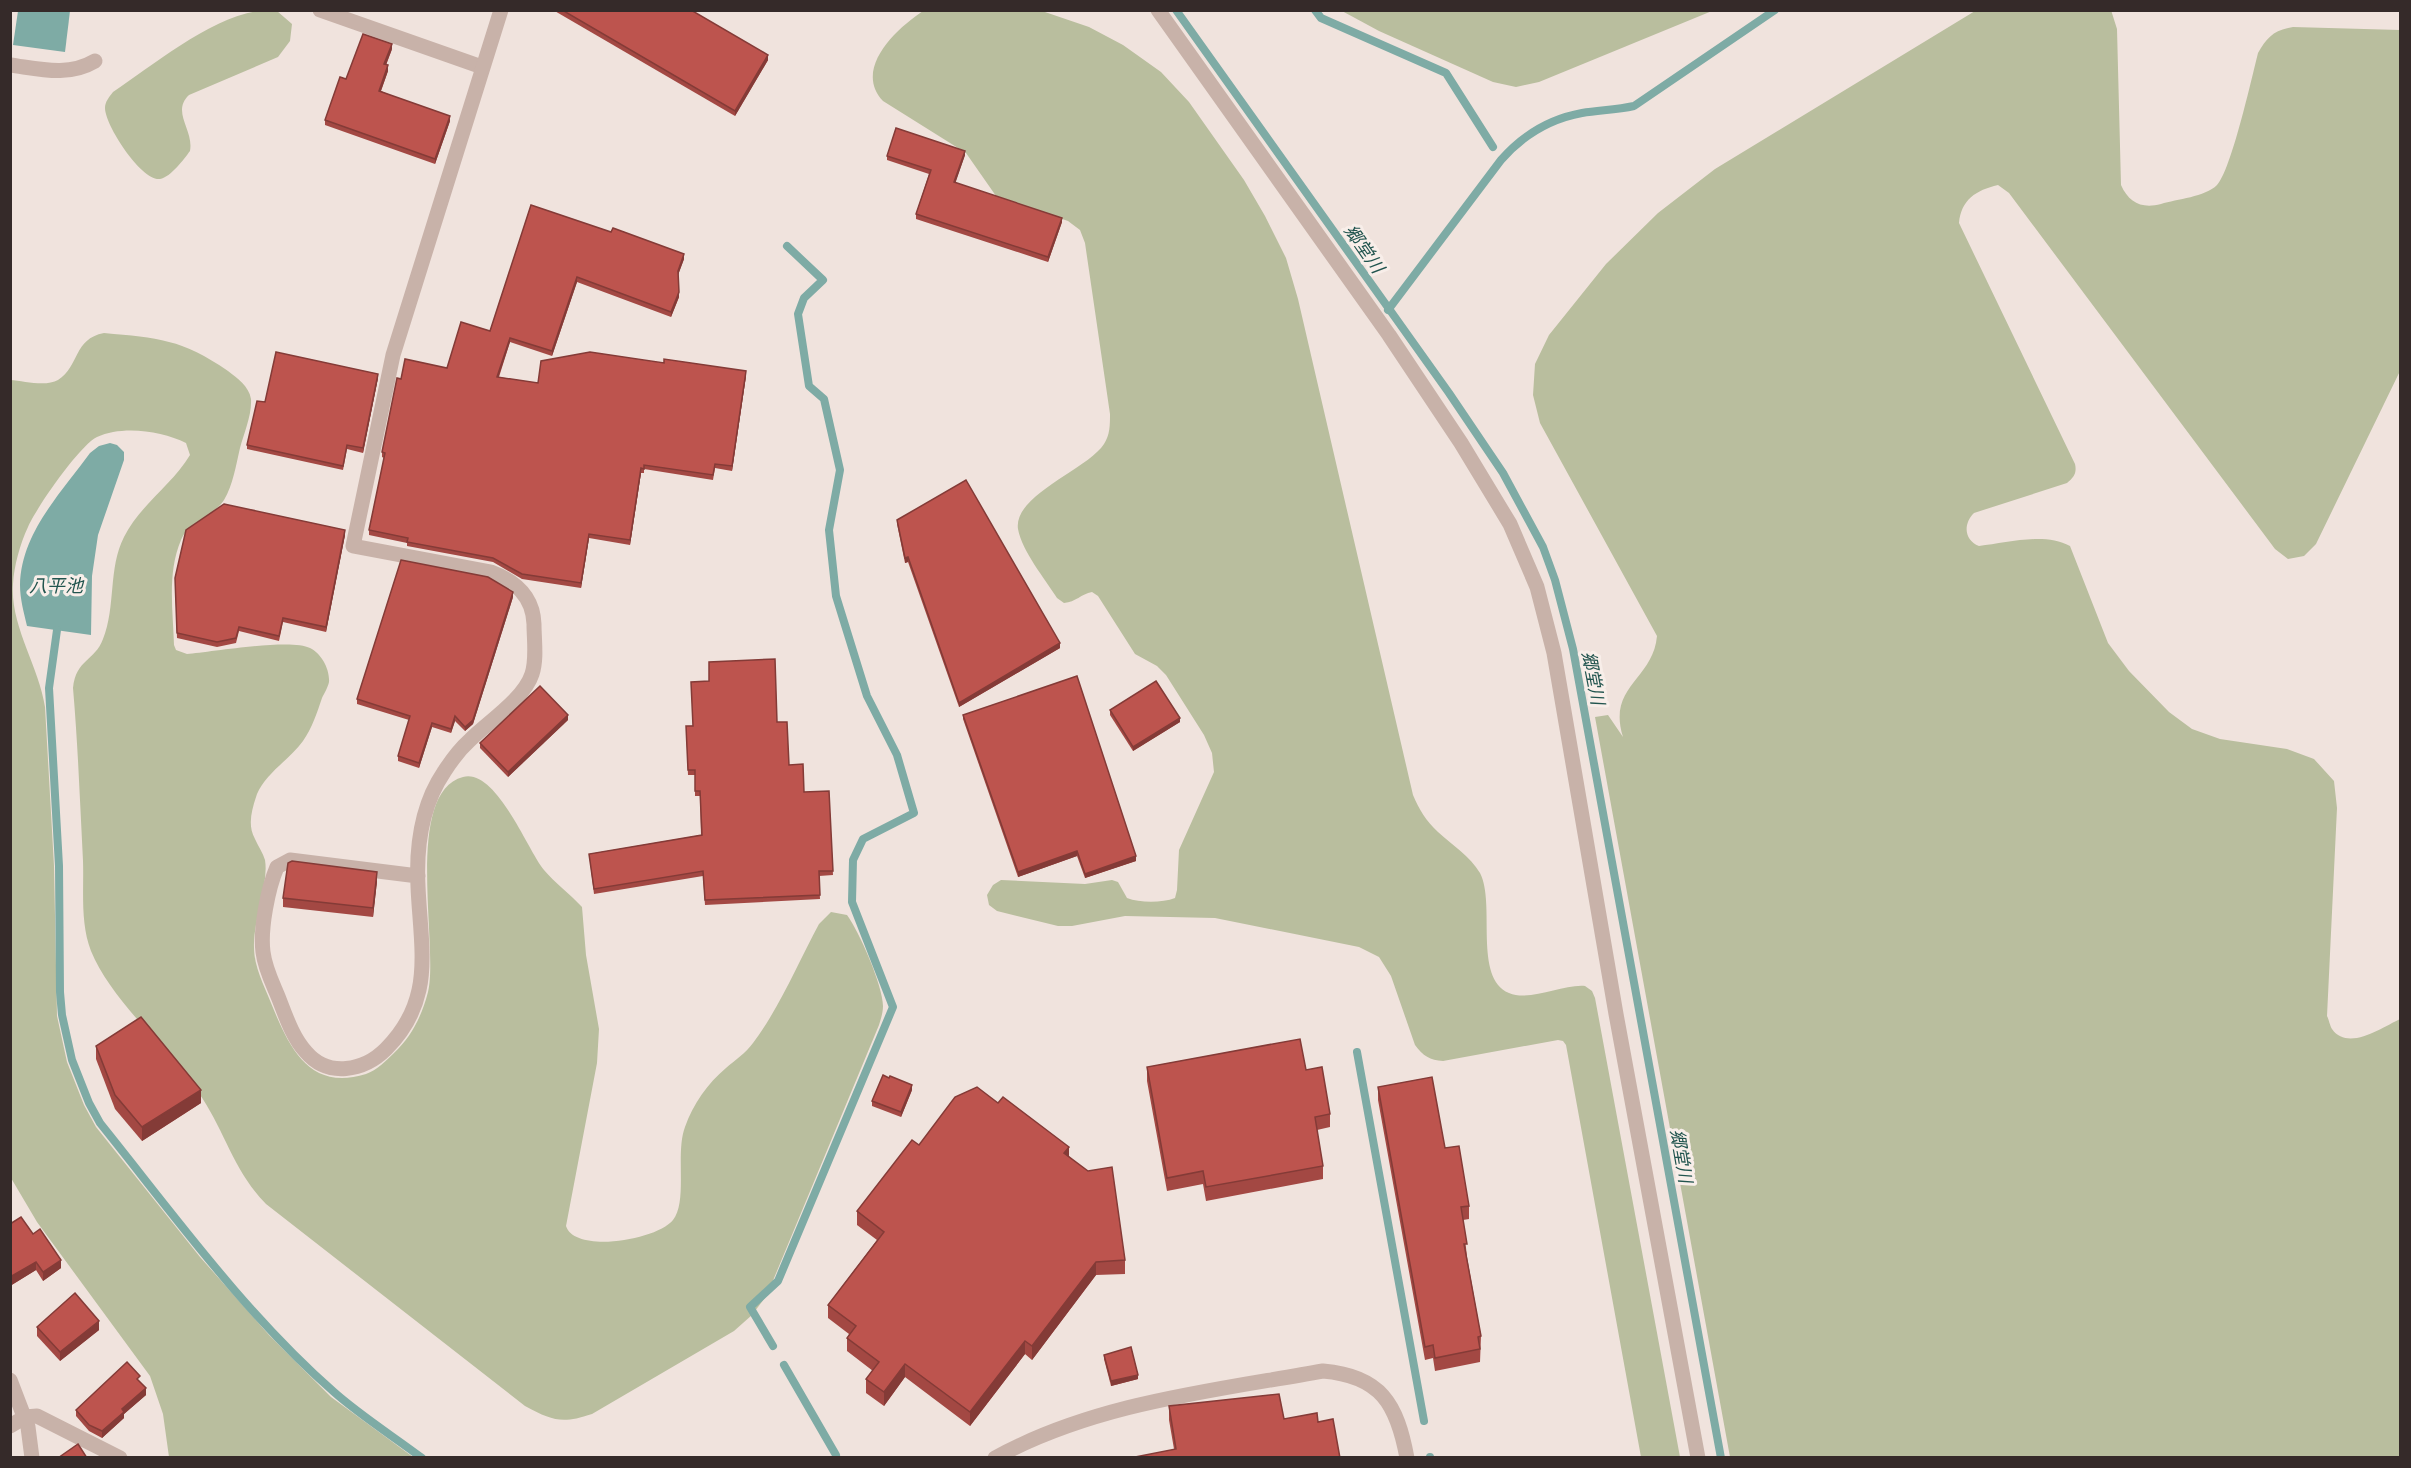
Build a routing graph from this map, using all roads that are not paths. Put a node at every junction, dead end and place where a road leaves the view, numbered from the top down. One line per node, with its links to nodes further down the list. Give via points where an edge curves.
1 (320, 10): 6 (street)
2 (501, 10): 6 (street)
3 (1158, 10): 15 (street, via 1461,443 1510,524 1537,587 1554,653)
4 (95, 61): 5 (street, via 71,71)
5 (10, 65)
6 (482, 67): 7 (street, via 393,356 353,546 507,578 530,603 535,659 524,689 467,742 443,773 421,827)
7 (418, 876): 7 (street, via 422,971 414,1009 393,1041 367,1064 351,1069 319,1063 296,1038 266,968 262,935 277,867 290,860)
8 (10, 1380): 9 (street)
9 (25, 1417): 10 (street); 11 (street); 12 (street, via 37,1416)
10 (10, 1426)
11 (32, 1458)
12 (120, 1458)
13 (994, 1458): 14 (street, via 1040,1436 1129,1407 1323,1371 1344,1372 1380,1392 1393,1408)
14 (1407, 1458)
15 (1698, 1458)

